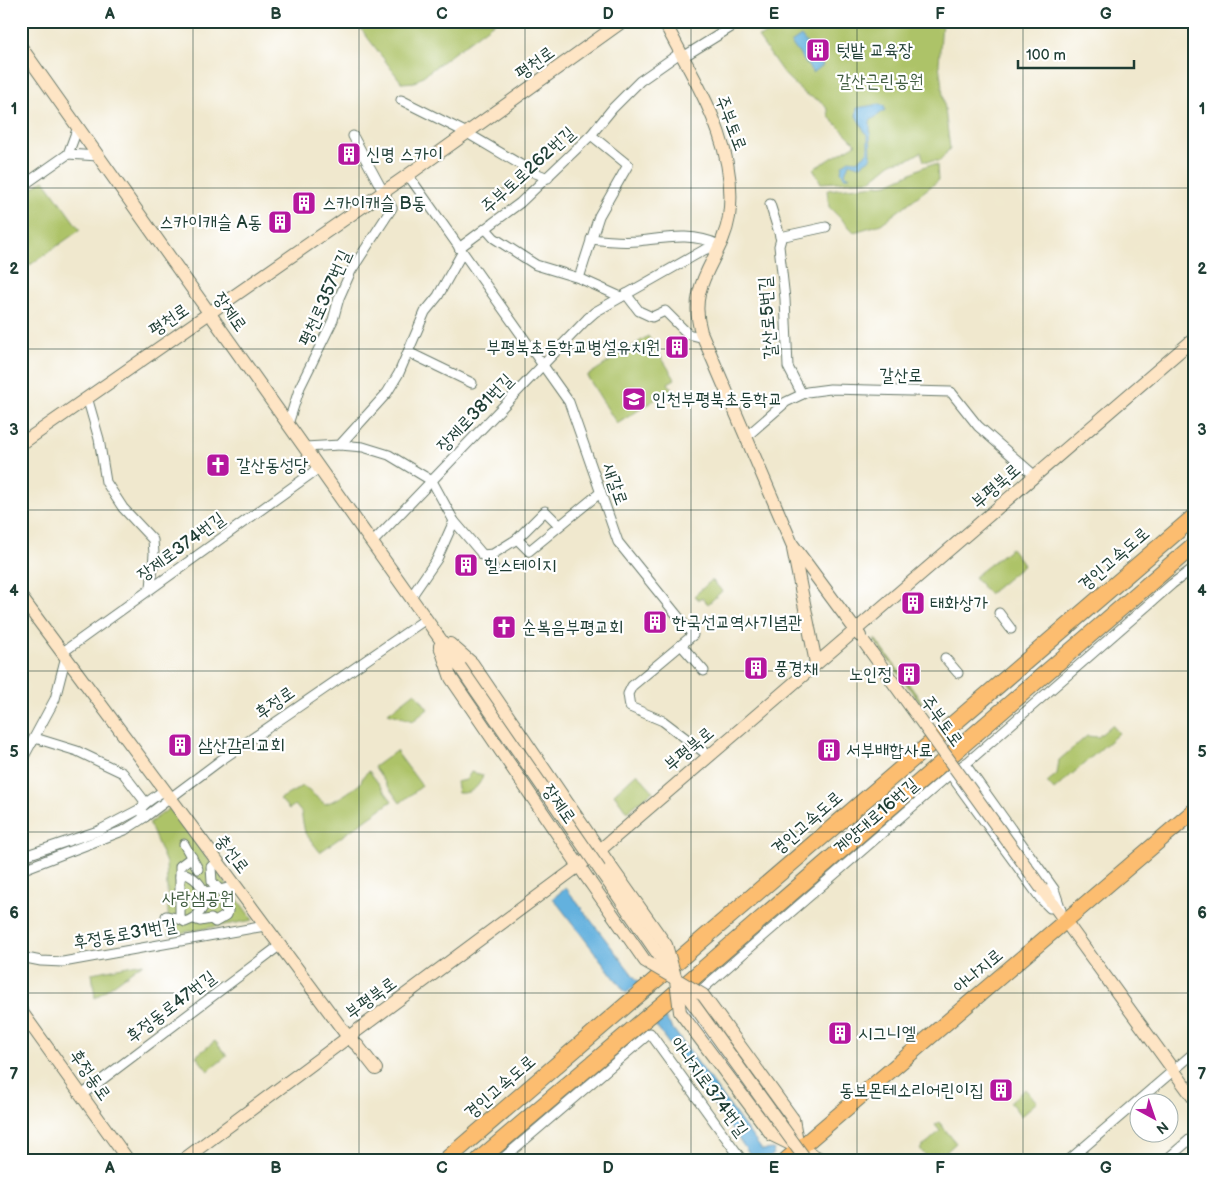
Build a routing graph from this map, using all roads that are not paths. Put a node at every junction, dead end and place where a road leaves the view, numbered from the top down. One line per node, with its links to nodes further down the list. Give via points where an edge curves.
1 (623, 21): 9 (main road, 평천로)
2 (664, 21): 6 (main road, 주부토로)
3 (746, 21): 4 (street, 주부토로262번길)
4 (734, 24): 6 (street, 주부토로262번길)
5 (21, 47): 8 (main road, 장제로)
6 (681, 55): 10 (street, 주부토로262번길, via 640,81); 23 (main road, 주부토로, via 726,150 730,203 725,233)
7 (401, 100): 9 (street)
8 (78, 127): 12 (street); 13 (main road, 장제로)
9 (467, 133): 14 (main road, 평천로); 15 (street)
10 (591, 135): 15 (street, 주부토로262번길); 22 (street, 주부토로262번길, via 628,165 599,216)
11 (353, 136): 17 (street)
12 (68, 154): 13 (street); 16 (street)
13 (98, 156): 27 (main road, 장제로)
14 (408, 175): 17 (main road, 평천로); 24 (street, 새갈로)
15 (548, 178): 20 (street, 주부토로262번길)
16 (21, 187)
17 (385, 191): 27 (main road, 평천로); 35 (street, 평천로357번길, via 392,208 390,214 351,271 334,320 300,388)
18 (770, 204): 21 (street, 갈산로5번길)
19 (826, 227): 21 (street)
20 (486, 229): 24 (street, 주부토로262번길); 25 (street, 주부토로262번길, via 494,238 536,265)
21 (780, 237): 33 (street, 갈산로5번길, via 778,246 785,298 788,367)
22 (592, 239): 23 (street, via 705,238); 25 (street, 주부토로262번길)
23 (719, 245): 26 (street, 장제로381번길, via 704,250); 28 (main road, 주부토로, via 697,298 697,319)
24 (460, 250): 30 (street); 31 (street, 새갈로)
25 (579, 278): 26 (street)
26 (624, 296): 28 (street, via 638,311 652,317 664,311 688,334); 31 (street, 장제로381번길, via 595,312)
27 (210, 314): 34 (main road, 평천로); 35 (main road, 장제로)
28 (704, 338): 36 (main road, 주부토로)
29 (1195, 338): 41 (main road, 부평북로)
30 (408, 352): 32 (street); 38 (street, via 387,393)
31 (541, 366): 42 (street, 장제로381번길); 43 (street, 새갈로, via 549,372 569,402)
32 (472, 383)
33 (802, 394): 36 (street, 갈산로, via 786,402); 41 (street, 갈산로, via 830,389 951,392 978,426)
34 (87, 397): 37 (main road, 평천로); 54 (street, via 99,439 106,482 123,508 152,540)
35 (288, 424): 39 (main road, 장제로)
36 (747, 436): 49 (main road, 주부토로)
37 (21, 444)
38 (340, 445): 39 (street); 42 (street, via 363,447 389,455)
39 (305, 447): 40 (main road, 장제로)
40 (319, 468): 48 (main road, 장제로); 54 (street, 장제로374번길)
41 (1035, 476): 60 (main road, 부평북로)
42 (432, 481): 45 (street); 48 (street, 장제로381번길)
43 (601, 492): 47 (street, via 529,551); 62 (street, 새갈로, via 618,542 693,635)
44 (1195, 516): 114 (highway, 경인고속도로)
45 (454, 521): 51 (street); 56 (street, via 437,559)
46 (556, 522): 47 (street, via 545,511)
47 (517, 539): 51 (street, via 492,554)
48 (372, 543): 56 (main road, 장제로)
49 (792, 544): 60 (main road, 주부토로); 65 (main road)
50 (1195, 544): 103 (highway, via 664,1003)
51 (482, 555): 53 (street)
52 (1195, 567): 72 (street, 계양대로16번길)
53 (494, 568)
54 (151, 588): 63 (street, 장제로374번길)
55 (21, 597): 63 (main road, 충선로)
56 (410, 597): 58 (main road, 장제로)
57 (998, 613): 59 (street)
58 (426, 618): 61 (main road, 장제로); 76 (street, 후정로, via 222,760)
59 (1011, 628)
60 (856, 630): 65 (main road, 부평북로); 96 (main road, 주부토로, bridge)
61 (435, 631): 81 (main road, 장제로, via 472,663); 85 (main road, 장제로, via 451,678); 100 (main road, 장제로, bridge)
62 (681, 645): 66 (street); 70 (street, via 632,686 628,701 635,710 663,721)
63 (64, 654): 68 (street, via 55,699); 76 (main road, 충선로)
64 (945, 658): 67 (street)
65 (816, 663): 70 (main road, 부평북로)
66 (704, 671)
67 (958, 673)
68 (34, 740): 69 (street); 71 (street); 77 (street, via 77,751 122,772)
69 (21, 743)
70 (709, 756): 81 (main road, 부평북로)
71 (21, 762)
72 (965, 764): 73 (street, 계양대로16번길); 74 (street)
73 (950, 774): 75 (street); 101 (street, 계양대로16번길)
74 (974, 777): 75 (street, via 962,777); 96 (street, via 1054,889)
75 (960, 788): 96 (street, via 1041,900)
76 (166, 795): 77 (street, 후정로); 79 (street, 후정로); 84 (main road, 충선로)
77 (143, 806): 79 (street); 83 (street, 후정로, via 98,831)
78 (1195, 810): 96 (main road, 아나지로)
79 (145, 817): 86 (street, 후정로, via 125,830)
80 (184, 844): 82 (street)
81 (600, 850): 85 (main road, 부평북로); 100 (main road, 장제로, bridge, via 666,945)
82 (192, 857): 87 (street); 89 (street, via 180,866)
83 (21, 858)
84 (216, 862): 88 (street); 90 (main road, 충선로)
85 (580, 866): 100 (main road, 장제로, bridge, via 645,961); 104 (main road, 부평북로)
86 (21, 870)
87 (195, 873): 88 (street); 89 (street); 92 (street)
88 (210, 874): 91 (street, via 212,882)
89 (180, 877): 94 (street)
90 (235, 886): 91 (street); 97 (main road, 충선로)
91 (220, 890): 92 (street); 95 (street, via 226,899 224,908 227,915 215,922)
92 (204, 892): 95 (street, via 204,906)
93 (166, 916): 94 (street)
94 (180, 919): 95 (street, via 185,922)
95 (194, 919)
96 (1065, 922): 107 (main road, 주부토로); 111 (main road, 아나지로)
97 (265, 926): 98 (main road, 충선로); 99 (street, 후정동로31번길, via 63,962)
98 (279, 946): 104 (main road, 충선로); 108 (street, 후정동로47번길)
99 (21, 957)
100 (676, 980): 111 (main road, 장제로, bridge); 111 (main road, 장제로, bridge, via 680,1012 772,1136); 111 (main road, 장제로, bridge, via 703,995 793,1119)
101 (695, 995): 111 (street, via 788,1125); 111 (street, via 684,1005 778,1132)
102 (21, 1011): 108 (main road, 후정동로)
103 (647, 1026): 115 (highway); 116 (street); 117 (street, 아나지로374번길)
104 (348, 1037): 106 (main road, 충선로); 113 (main road, 부평북로)
105 (1195, 1052): 107 (street)
106 (376, 1070)
107 (1173, 1070): 109 (main road, 주부토로); 120 (street)
108 (83, 1094): 112 (main road, 후정동로)
109 (1195, 1100)
110 (1195, 1135): 121 (street)
111 (801, 1156): 118 (main road, 아나지로); 119 (main road, 장제로)
112 (128, 1160)
113 (183, 1160)
114 (446, 1160)
115 (479, 1160)
116 (501, 1160)
117 (742, 1160)
118 (786, 1160)
119 (823, 1160)
120 (1069, 1160)
121 (1166, 1160)

